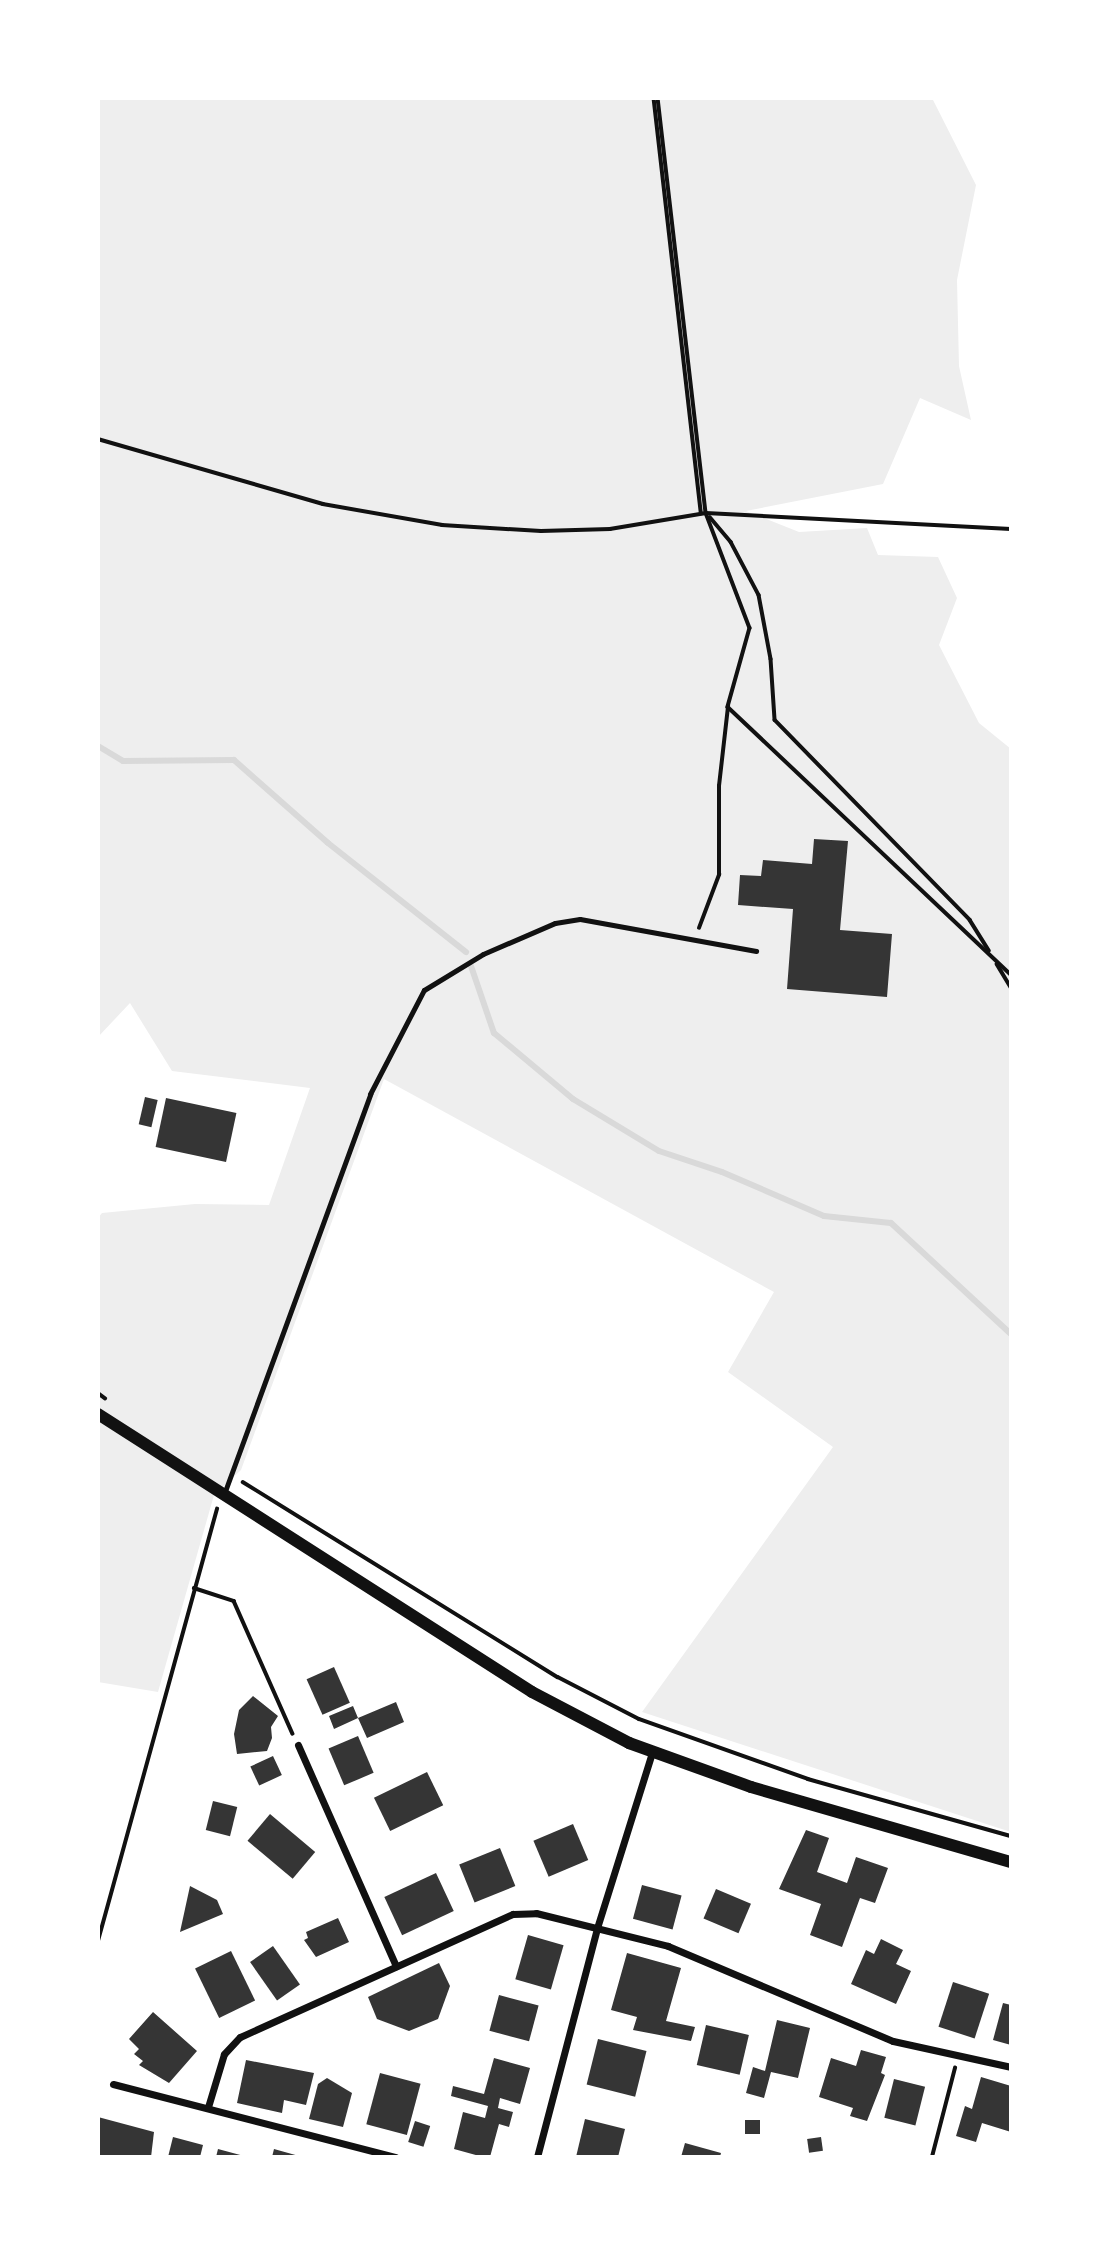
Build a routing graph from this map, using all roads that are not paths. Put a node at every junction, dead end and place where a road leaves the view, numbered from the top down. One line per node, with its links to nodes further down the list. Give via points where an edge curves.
1 (756, 950): 3 (lane, via 580,919 555,923 483,954 424,990 370,1094)
2 (98, 1414): 3 (street)
3 (224, 1494): 5 (street, via 532,1692)
4 (298, 1745): 8 (street)
5 (652, 1752): 6 (street, via 751,1787); 7 (street)
6 (1011, 1862)
7 (597, 1928): 8 (street, via 536,1913 513,1914); 9 (street, via 668,1946 893,2041); 13 (street)
8 (396, 1966): 11 (street, via 240,2037 224,2054)
9 (1011, 2067)
10 (113, 2084): 11 (street)
11 (208, 2108): 12 (street)
12 (396, 2157)
13 (537, 2157)

